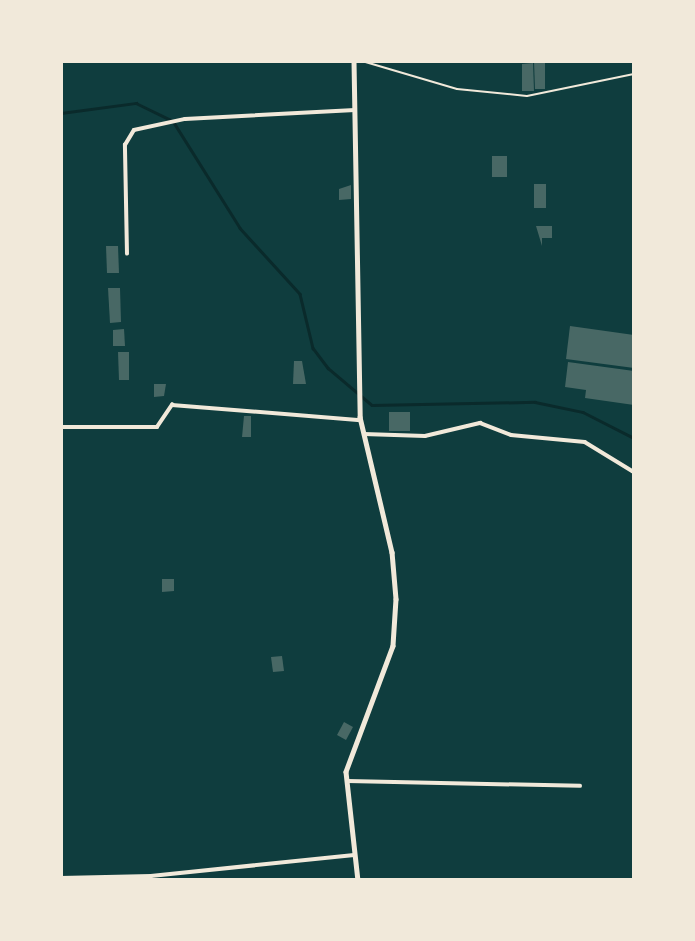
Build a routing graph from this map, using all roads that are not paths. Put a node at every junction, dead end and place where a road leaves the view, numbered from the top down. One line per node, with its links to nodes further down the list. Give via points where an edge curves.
1 (354, 61): 2 (street)
2 (355, 110): 3 (street, via 182,122 134,130 125,145); 4 (street)
3 (127, 254)
4 (360, 419): 5 (street, via 172,405 156,427); 6 (street)
5 (61, 428)
6 (364, 434): 7 (street, via 425,436 480,423 511,435 585,442); 8 (street, via 392,552 395,611 393,646)
7 (634, 472)
8 (346, 781): 9 (street); 10 (street)
9 (580, 786)
10 (354, 855): 11 (street, via 150,876); 12 (street)
11 (61, 878)
12 (358, 880)

